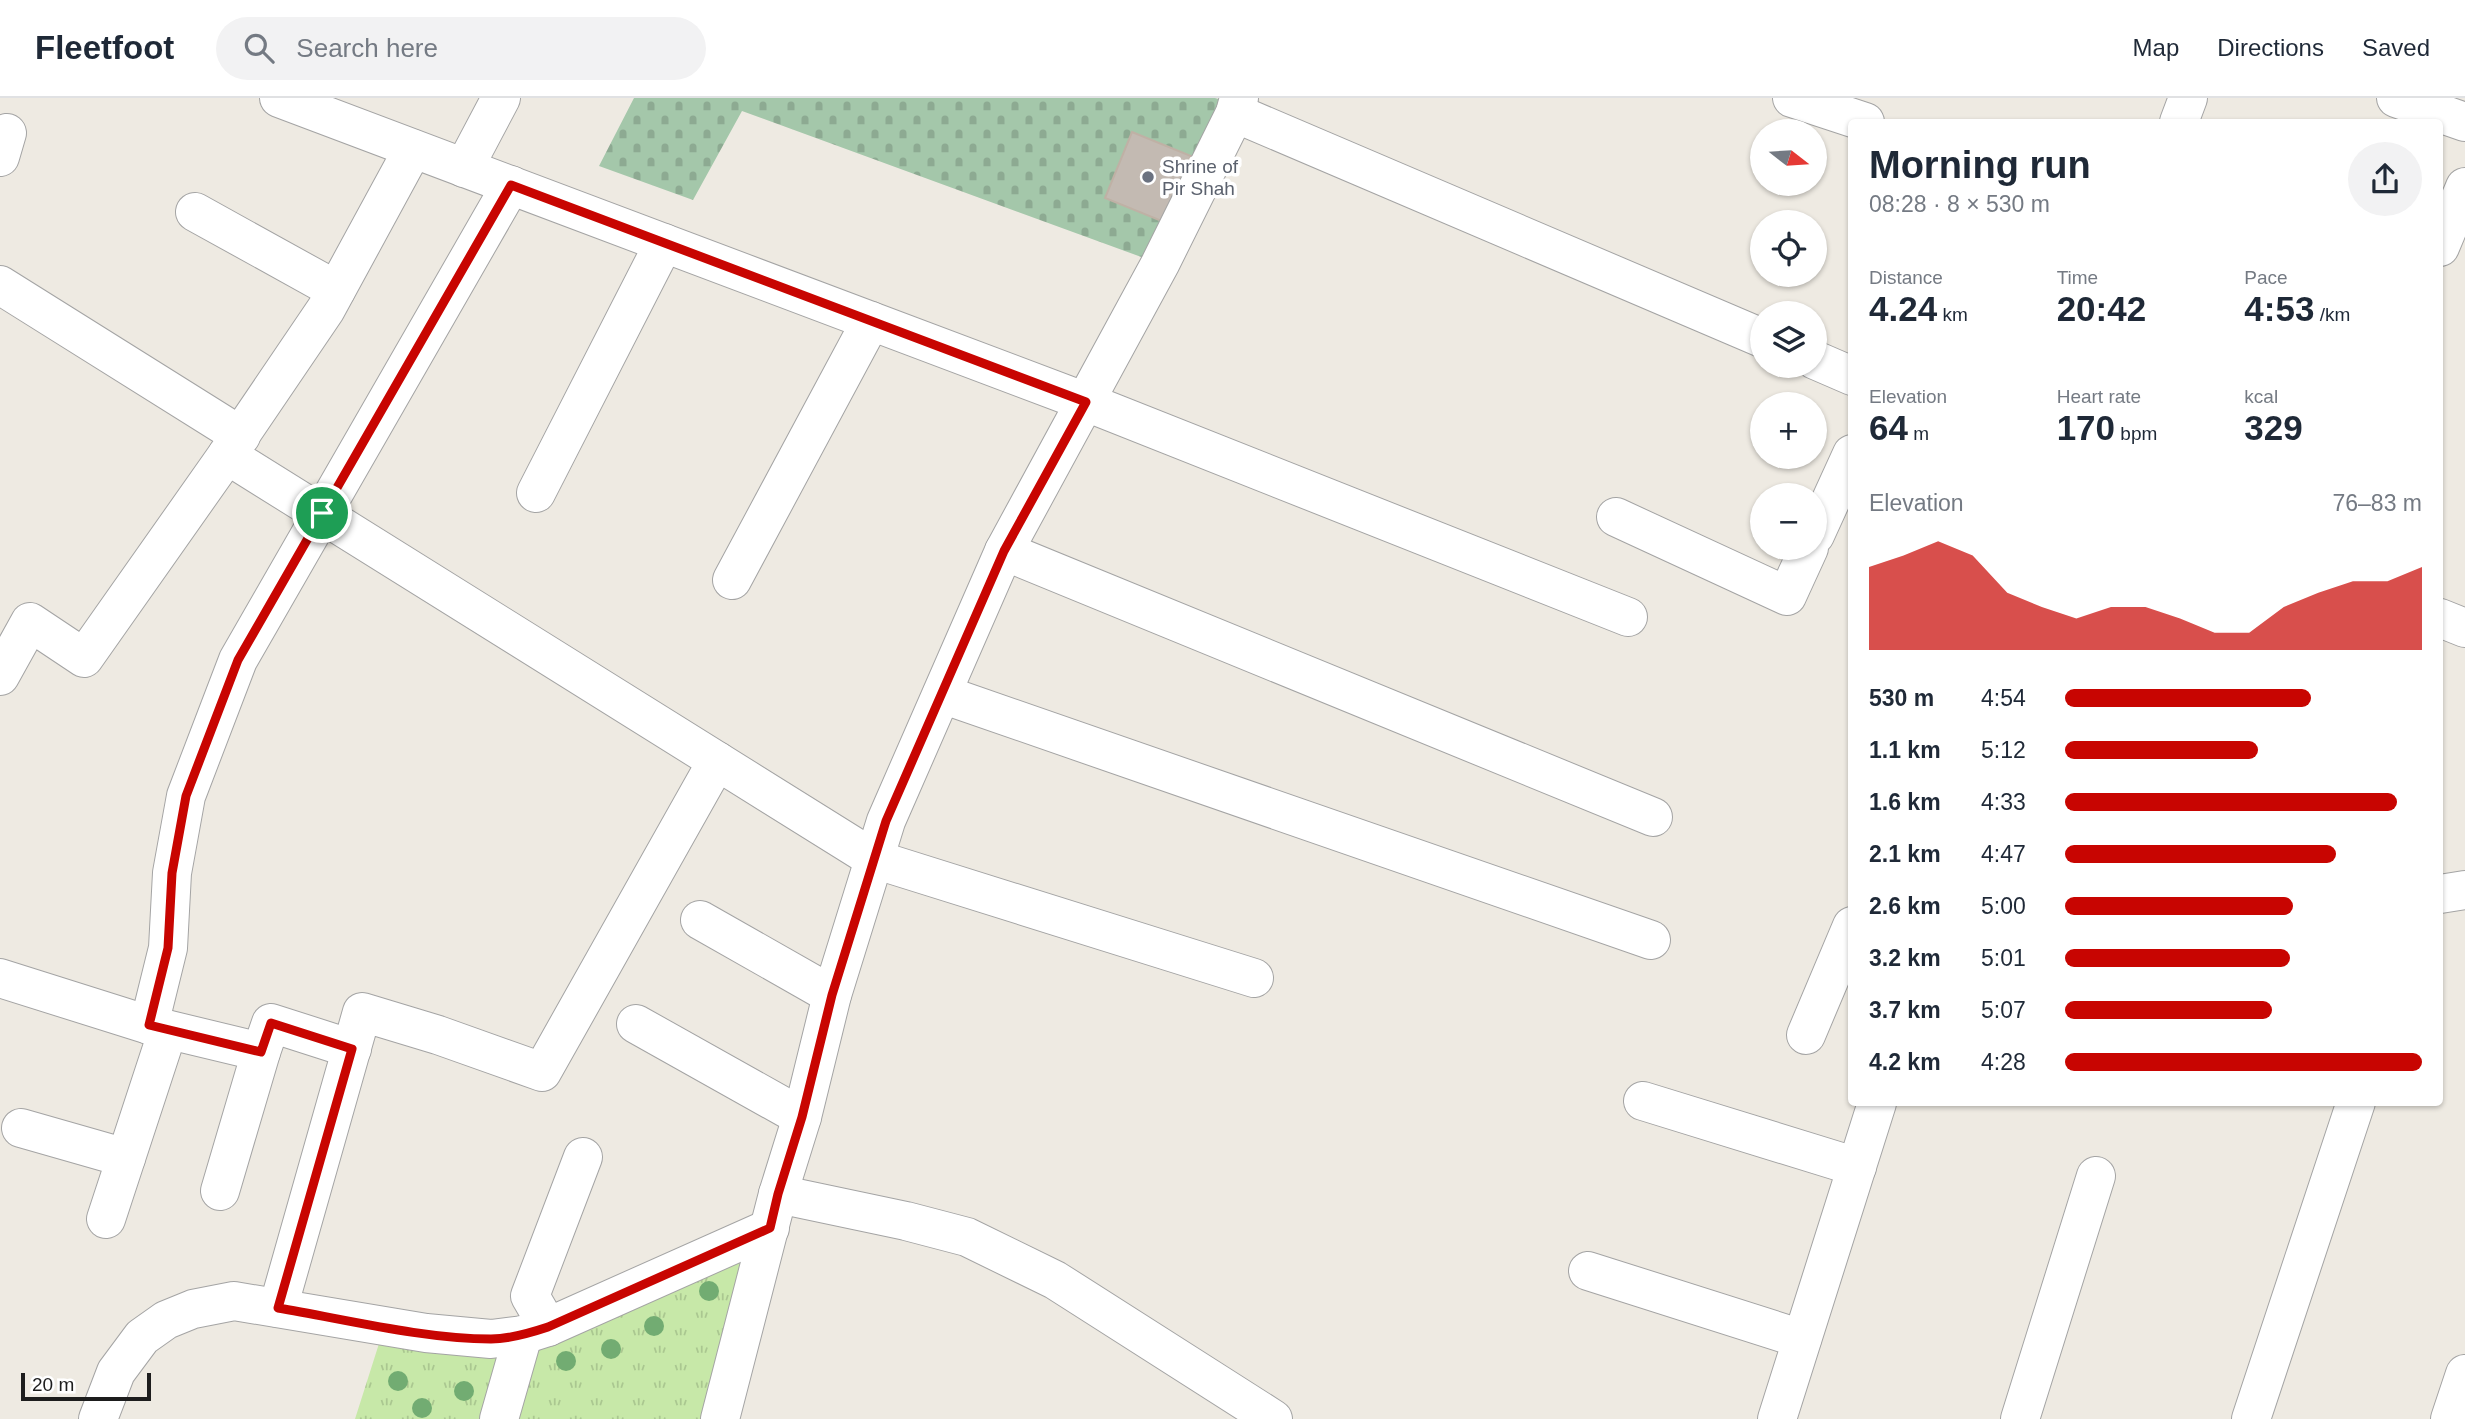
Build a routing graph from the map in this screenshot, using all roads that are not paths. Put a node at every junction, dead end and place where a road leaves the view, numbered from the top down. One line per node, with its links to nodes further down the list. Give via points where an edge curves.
1 (279, 98): 10 (street)
2 (501, 98): 11 (street)
3 (1792, 98): 7 (street)
4 (2188, 98): 8 (street)
5 (2396, 98): 9 (street)
6 (1237, 106): 20 (street); 23 (street)
7 (1856, 119)
8 (2180, 119)
9 (2465, 122)
10 (414, 149): 11 (street); 18 (street)
11 (464, 168): 12 (street)
12 (511, 185): 16 (street); 28 (street)
13 (2465, 187): 15 (street)
14 (195, 212): 18 (street)
15 (2443, 240)
16 (664, 243): 19 (street); 26 (street)
17 (0, 285): 24 (street)
18 (336, 290): 24 (street)
19 (871, 321): 23 (street); 32 (street)
20 (1750, 333)
21 (1827, 365): 22 (street)
22 (1848, 374)
23 (1086, 402): 30 (street); 33 (street)
24 (234, 445): 28 (street); 36 (street, via 83,658 30,622)
25 (1848, 463): 27 (street)
26 (536, 493)
27 (1827, 509)
28 (322, 513): 38 (street); 50 (street, via 238,660 186,796 172,873)
29 (1616, 517): 31 (street, via 1787,596)
30 (1004, 551): 37 (street); 39 (street)
31 (1804, 560)
32 (732, 580)
33 (1628, 617)
34 (2443, 619): 35 (street)
35 (2465, 628)
36 (0, 676)
37 (942, 694): 40 (street); 45 (street)
38 (718, 761): 40 (street); 52 (street, via 542,1072 362,1012)
39 (1653, 817)
40 (874, 859): 47 (street); 48 (street)
41 (2465, 890): 42 (street)
42 (2443, 894)
43 (699, 920): 48 (street)
44 (1848, 935): 51 (street)
45 (1651, 940)
46 (0, 978): 50 (street)
47 (1254, 978)
48 (832, 995): 57 (street)
49 (636, 1024): 57 (street)
50 (158, 1027): 53 (street); 60 (street)
51 (1806, 1034)
52 (352, 1049): 53 (street, via 271,1023); 67 (street)
53 (261, 1052): 63 (street)
54 (1643, 1101): 61 (street)
55 (1876, 1106): 61 (street)
56 (2355, 1106): 77 (street)
57 (802, 1117): 64 (street)
58 (21, 1128): 60 (street)
59 (583, 1157): 68 (street, via 530,1296)
60 (127, 1158): 65 (street)
61 (1857, 1167): 69 (street)
62 (2096, 1176): 76 (street)
63 (220, 1191)
64 (774, 1211): 68 (street); 73 (street); 74 (street, via 905,1221 967,1237 1055,1280)
65 (106, 1219)
66 (1588, 1270): 69 (street)
67 (278, 1308): 68 (street, via 491,1339); 71 (street, via 234,1301 166,1320 142,1337 116,1372)
68 (536, 1331): 72 (street)
69 (1802, 1339): 75 (street)
70 (2465, 1374): 78 (street)
71 (98, 1419)
72 (499, 1419)
73 (720, 1419)
74 (1273, 1419)
75 (1777, 1419)
76 (2020, 1419)
77 (2251, 1419)
78 (2450, 1419)

